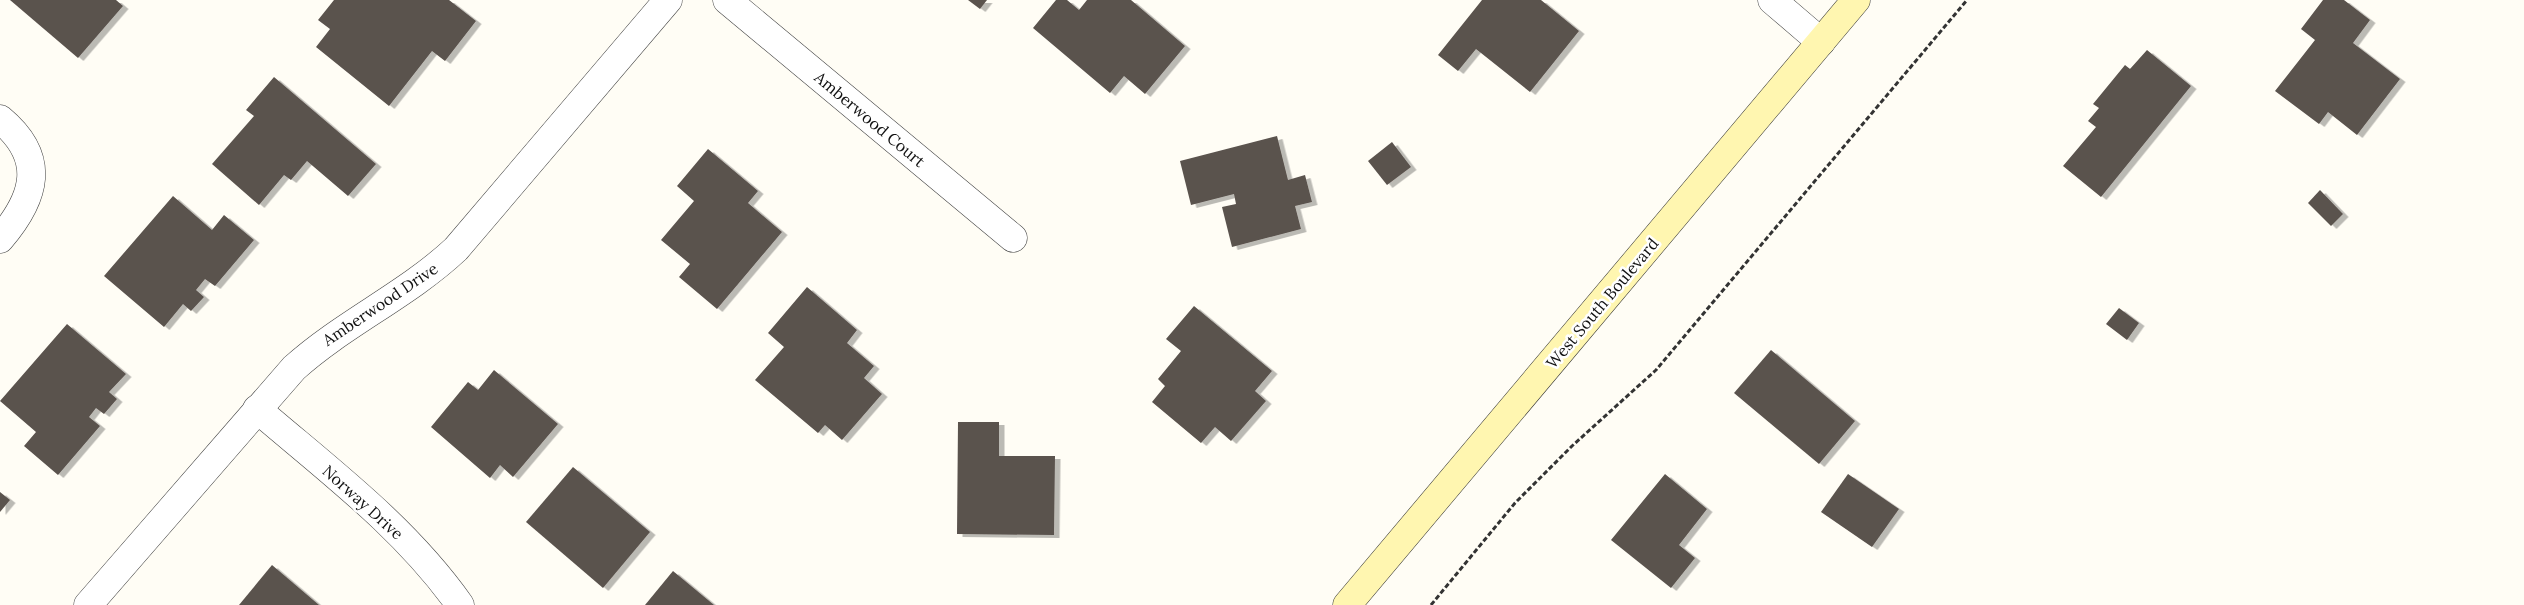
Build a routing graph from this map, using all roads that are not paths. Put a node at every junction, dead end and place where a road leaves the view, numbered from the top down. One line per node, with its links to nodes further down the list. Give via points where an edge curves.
1 (668, 0): 9 (street, Amberwood Drive, via 456,249 420,279 312,351)
2 (727, 0): 7 (street, Amberwood Court)
3 (1772, 0): 5 (street)
4 (1856, 0): 5 (street, West South Boulevard)
5 (1821, 42): 12 (street, West South Boulevard)
6 (0, 119): 8 (street, via 23,142 32,172 28,199)
7 (1013, 238)
8 (0, 239)
9 (256, 409): 10 (street, Amberwood Drive); 11 (street, Norway Drive, via 379,514 421,556)
10 (88, 605)
11 (460, 605)
12 (1347, 605)

